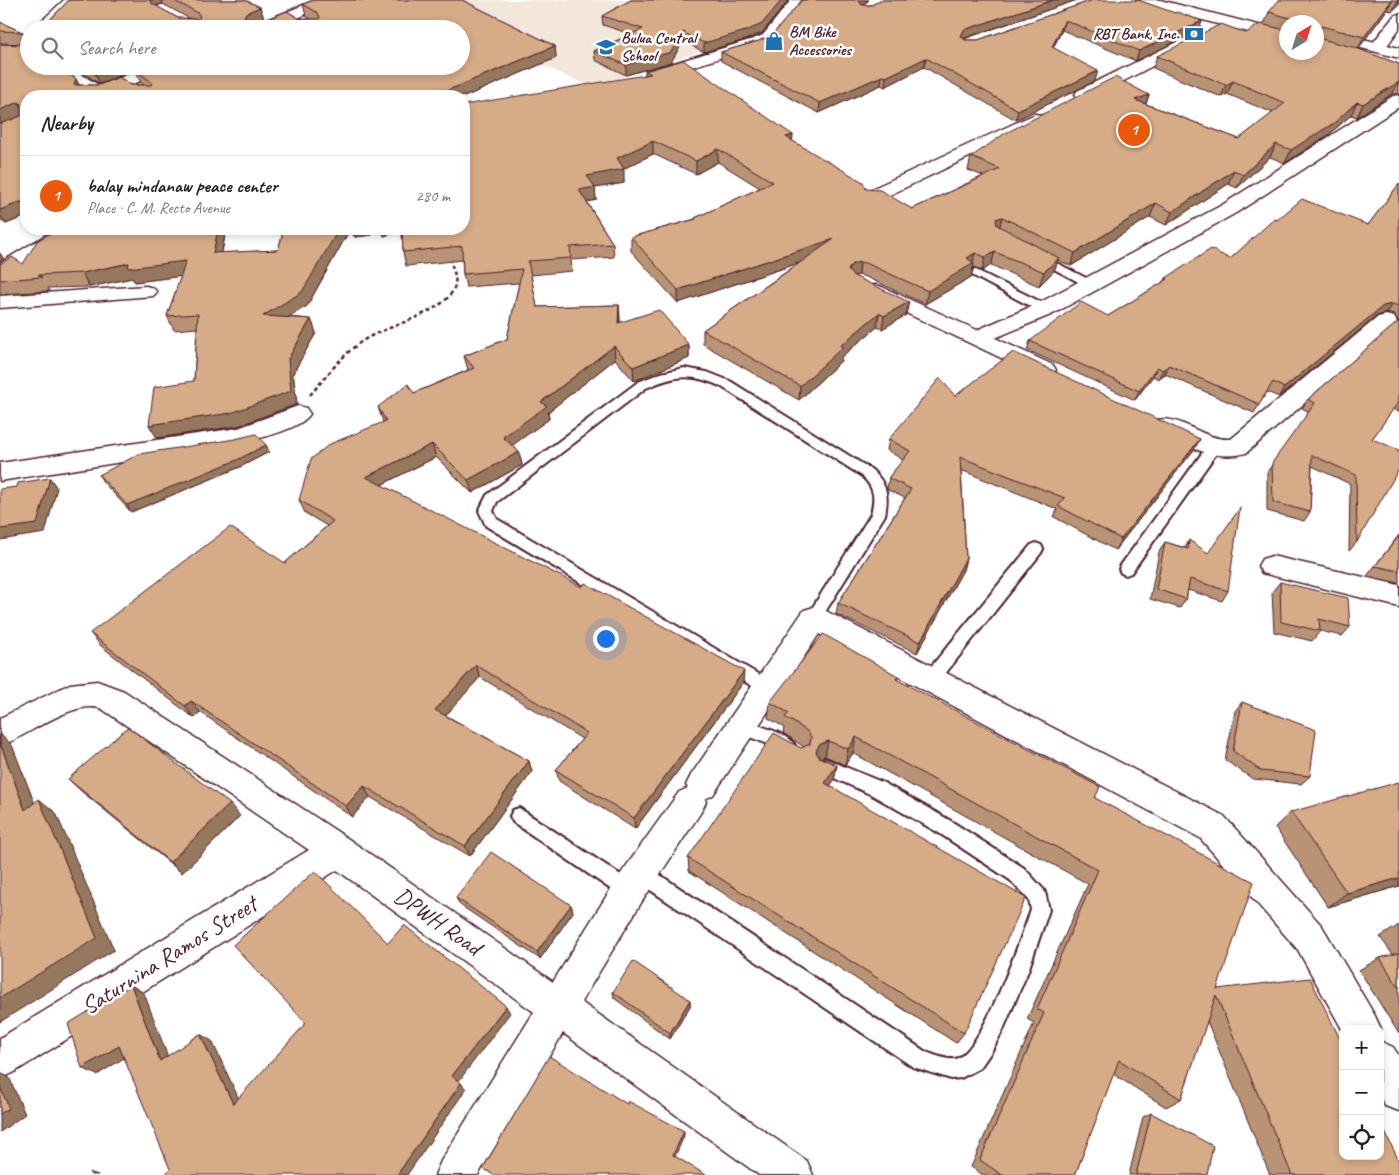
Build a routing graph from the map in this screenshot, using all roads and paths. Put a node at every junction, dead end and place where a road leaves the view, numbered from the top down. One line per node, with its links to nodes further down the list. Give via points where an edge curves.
1 (72, 0): 8 (main road)
2 (329, 0): 6 (main road)
3 (799, 0): 21 (main road, via 762,42)
4 (1143, 0): 11 (main road)
5 (1194, 0): 12 (main road)
6 (291, 15): 9 (main road); 10 (main road)
7 (1399, 19): 17 (main road)
8 (52, 20)
9 (279, 20)
10 (299, 20)
11 (1229, 22): 14 (main road); 27 (main road)
12 (1279, 22)
13 (1324, 34): 17 (main road)
14 (1279, 35)
15 (1324, 46): 17 (main road)
16 (1399, 53): 17 (main road)
17 (1377, 54): 18 (main road)
18 (1395, 67)
19 (68, 75): 23 (main road)
20 (143, 75): 22 (main road)
21 (635, 80)
22 (126, 82): 24 (main road); 25 (main road)
23 (88, 90)
24 (107, 90)
25 (139, 90)
26 (1399, 100): 36 (main road, via 1229,209)
27 (1065, 104)
28 (1047, 112): 29 (main road)
29 (872, 196)
30 (59, 235): 34 (main road)
31 (448, 252): 43 (path, via 455,285 452,293 437,307 364,339 307,399)
32 (1031, 253): 36 (lane)
33 (972, 271): 39 (lane)
34 (0, 272)
35 (858, 283): 41 (main road)
36 (1090, 284): 39 (main road)
37 (146, 292): 38 (main road)
38 (0, 302)
39 (1045, 309): 41 (main road)
40 (1386, 322): 45 (main road, via 1237,447)
41 (978, 338): 42 (main road)
42 (1068, 380)
43 (298, 414): 46 (main road, via 238,436)
44 (1150, 418): 45 (main road)
45 (1213, 448): 49 (lane)
46 (0, 472)
47 (1036, 549): 52 (lane)
48 (1272, 566): 50 (main road)
49 (1126, 569)
50 (1399, 596)
51 (814, 618): 52 (main road); 53 (main road); 53 (lane, via 878,515 883,496 880,485 867,473 707,374 687,371 642,385 492,499 486,511 491,522)
52 (931, 680): 62 (main road, via 1212,826 1310,938)
53 (767, 688): 54 (main road)
54 (742, 727): 56 (lane, via 774,739); 60 (main road)
55 (0, 733): 59 (main road, DPWH Road, via 70,697 97,694 112,700)
56 (799, 754)
57 (824, 766): 60 (lane, via 878,789 945,827 1017,874 1037,896 1040,910 997,1020 975,1060 962,1068 950,1070 920,1060)
58 (519, 816): 60 (lane)
59 (338, 850): 61 (main road, DPWH Road); 63 (main road, Saturnina Ramos Street)
60 (635, 882): 61 (main road)
61 (556, 1008): 66 (main road); 67 (main road, DPWH Road)
62 (1360, 1025)
63 (0, 1060)
64 (1384, 1067): 65 (main road)
65 (1399, 1092)
66 (455, 1175)
67 (793, 1175)

